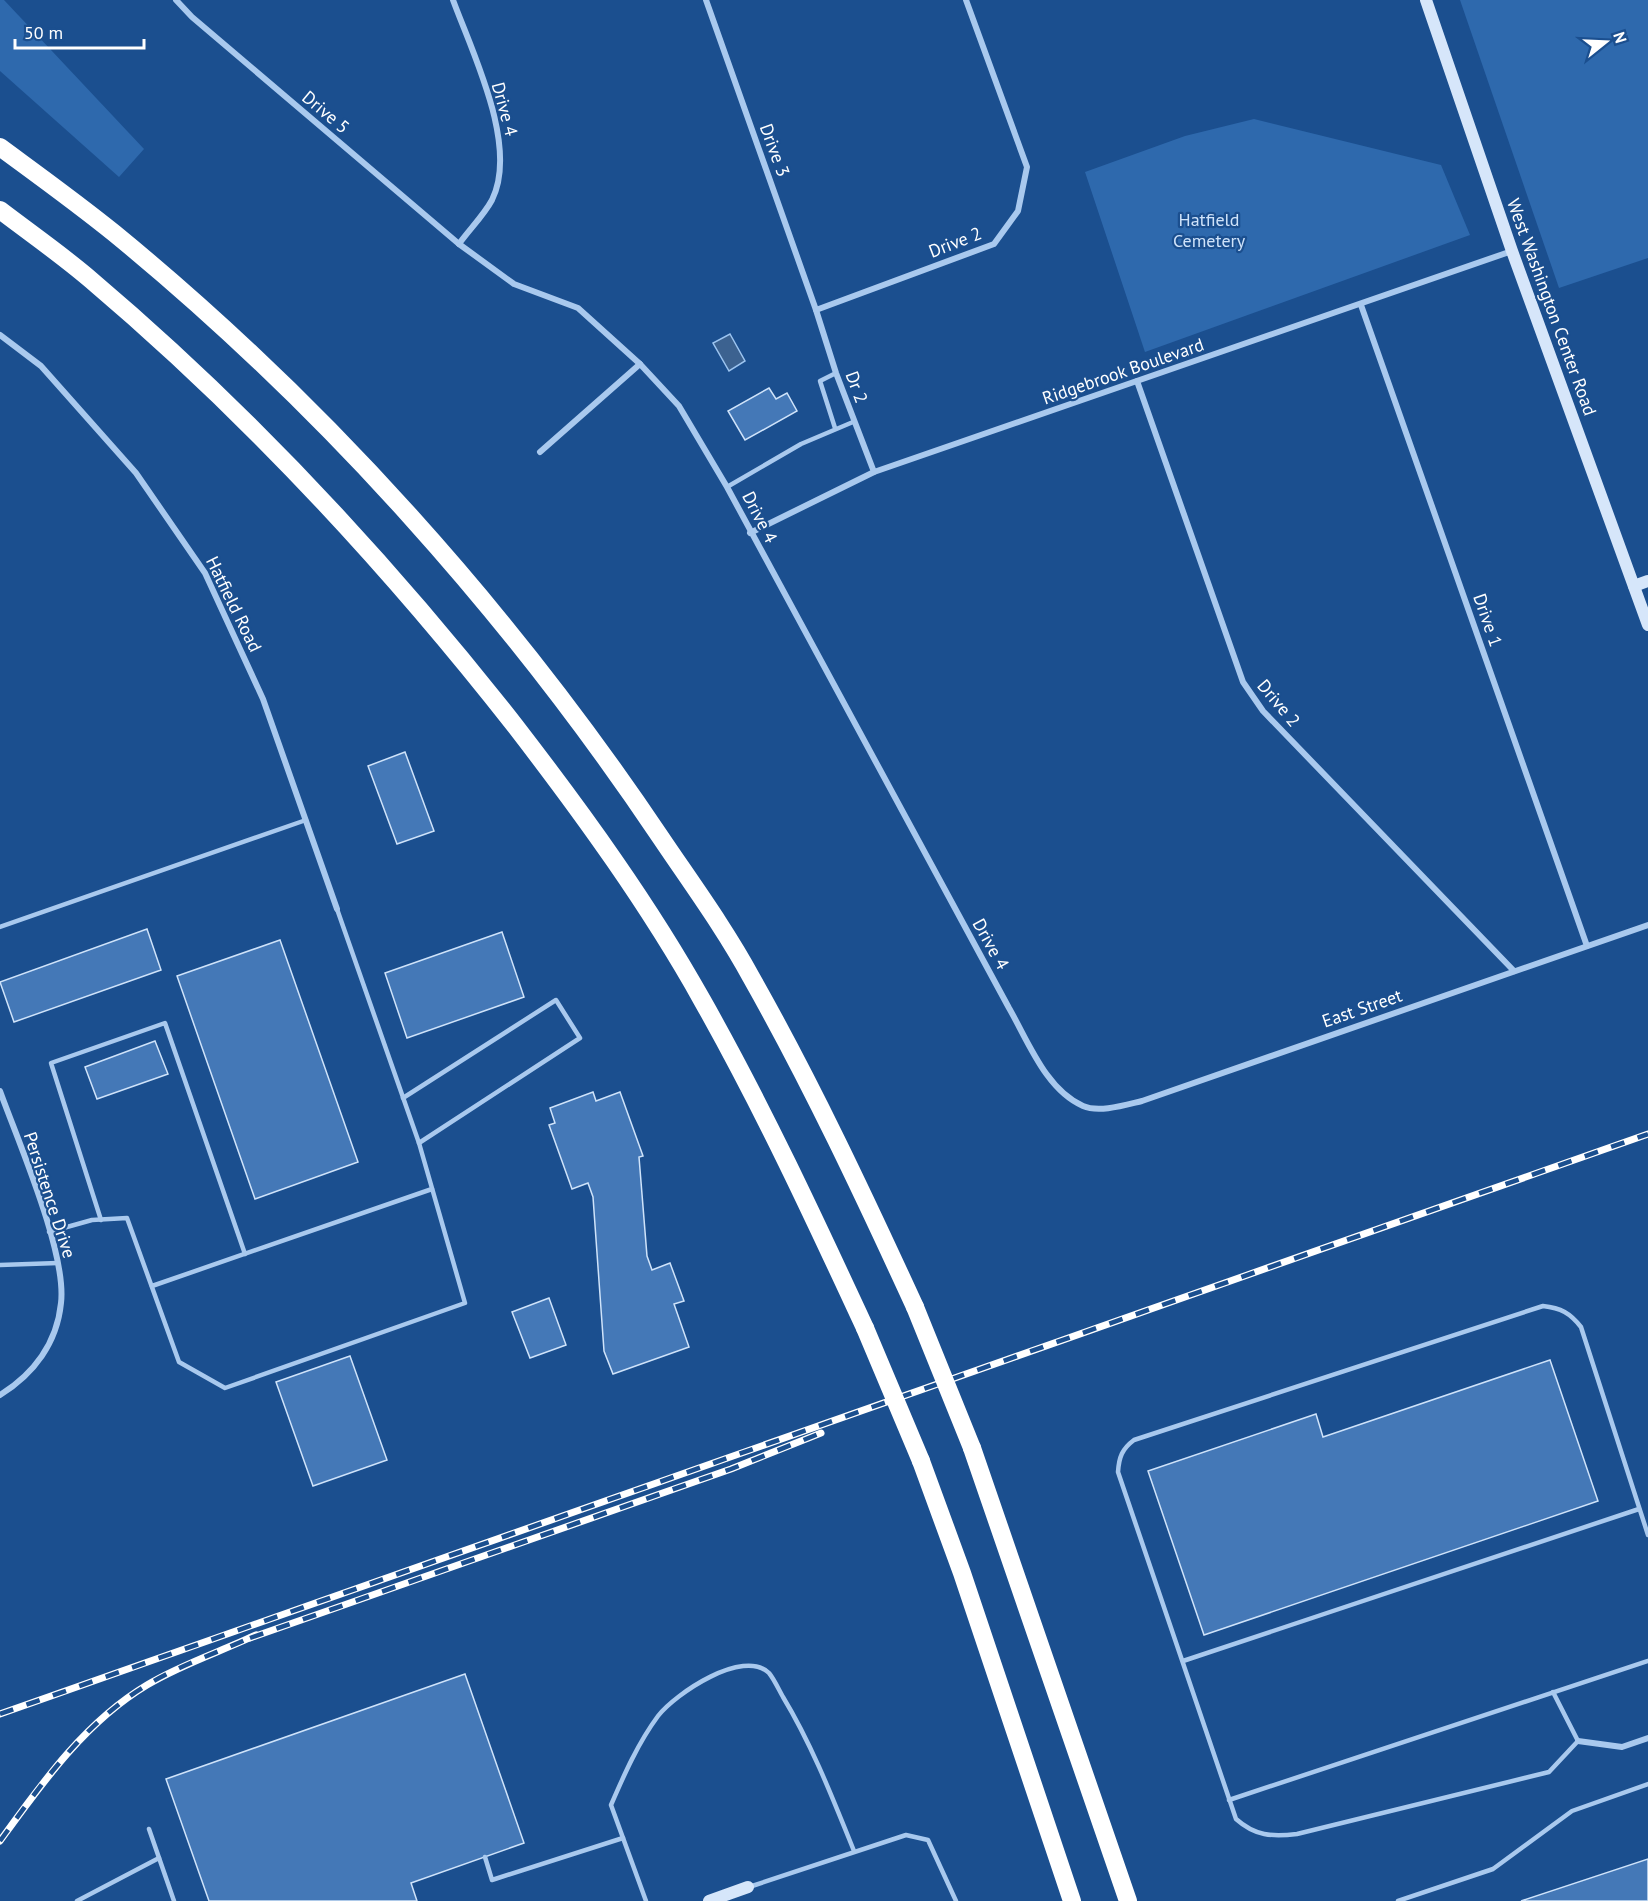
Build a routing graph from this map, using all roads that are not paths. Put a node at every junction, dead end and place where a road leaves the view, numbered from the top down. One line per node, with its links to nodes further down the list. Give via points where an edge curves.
1 (176, 0): 8 (street, Drive 5)
2 (453, 0): 8 (street, Drive 4, via 496,120 501,159 493,199)
3 (706, 0): 11 (street, Drive 3)
4 (966, 0): 11 (street, Drive 2, via 1027,167 1018,211 994,244)
5 (1426, 0): 9 (main road, West Washington Center Road)
6 (0, 147): 64 (highway, bridge, via 113,233 242,345 330,430 419,527 602,750 751,975 915,1307 972,1448)
7 (0, 210): 63 (highway, bridge, via 90,279 209,388 379,561 471,670 627,881 701,999 814,1216 866,1328 962,1573)
8 (459, 244): 13 (street, Drive 4, via 514,284 578,308)
9 (1512, 252): 10 (street, Ridgebrook Boulevard); 23 (main road, West Washington Center Road)
10 (1361, 305): 15 (street, Ridgebrook Boulevard); 29 (street, Drive 1)
11 (816, 310): 14 (street, Dr 2)
12 (0, 335): 25 (street, Hatfield Road, via 41,366 136,473 205,573 263,699)
13 (640, 364): 18 (street); 20 (street, Drive 4, via 679,406)
14 (836, 373): 16 (street, Dr 2); 17 (lane, via 820,381)
15 (1137, 381): 19 (street, Ridgebrook Boulevard); 30 (street, Drive 2, via 1243,682 1263,711)
16 (854, 422): 17 (lane); 19 (street, Dr 2)
17 (835, 428): 20 (lane)
18 (540, 452)
19 (874, 472): 21 (street, Ridgebrook Boulevard)
20 (727, 487): 21 (street, Drive 4)
21 (750, 532): 33 (street, Drive 4, via 1055,1087)
22 (1648, 581): 23 (main road)
23 (1634, 586): 24 (main road, West Washington Center Road)
24 (1647, 621)
25 (306, 820): 26 (street, Hatfield Road); 28 (lane)
26 (337, 909): 32 (lane)
27 (1648, 925): 29 (street, East Street)
28 (0, 927)
29 (1587, 946): 30 (street, East Street)
30 (1514, 971): 33 (street, East Street, via 1142,1101)
31 (0, 1090): 37 (street, Persistence Drive)
32 (402, 1098): 34 (lane); 34 (lane, via 556,1000 580,1038)
33 (1084, 1107)
34 (419, 1143): 35 (lane)
35 (432, 1189): 38 (lane); 41 (lane, via 465,1303 225,1388 179,1362)
36 (101, 1220): 37 (lane); 38 (lane, via 51,1063 165,1023); 41 (lane, via 127,1218)
37 (49, 1232): 39 (street, Persistence Drive)
38 (245, 1254): 41 (lane)
39 (58, 1263): 40 (lane); 42 (street, Persistence Drive, via 62,1302 50,1344 23,1380)
40 (0, 1265)
41 (152, 1286)
42 (0, 1395)
43 (1640, 1509): 44 (lane); 46 (lane); 46 (lane, via 1581,1327 1558,1308 1543,1306 1134,1440 1125,1446 1118,1472)
44 (1648, 1535)
45 (1648, 1660): 47 (lane)
46 (1182, 1661): 51 (lane)
47 (1553, 1692): 49 (lane); 51 (lane)
48 (1648, 1738): 49 (street, via 1622,1747)
49 (1578, 1741): 51 (lane, via 1550,1772 1297,1834 1264,1835 1249,1831 1236,1818)
50 (1648, 1784): 65 (lane, via 1572,1811 1493,1869)
51 (1229, 1800)
52 (149, 1829): 56 (lane)
53 (623, 1838): 54 (lane, via 611,1805 627,1768 659,1714 721,1671 746,1664 768,1672 789,1708); 55 (lane, via 492,1880); 60 (lane)
54 (854, 1851): 57 (lane); 62 (lane, via 906,1835 928,1840)
55 (485, 1857)
56 (159, 1858): 58 (lane); 59 (lane)
57 (748, 1887): 61 (main road)
58 (77, 1901)
59 (174, 1901)
60 (646, 1901)
61 (709, 1901)
62 (956, 1901)
63 (1072, 1901)
64 (1128, 1901)
65 (1398, 1901)

